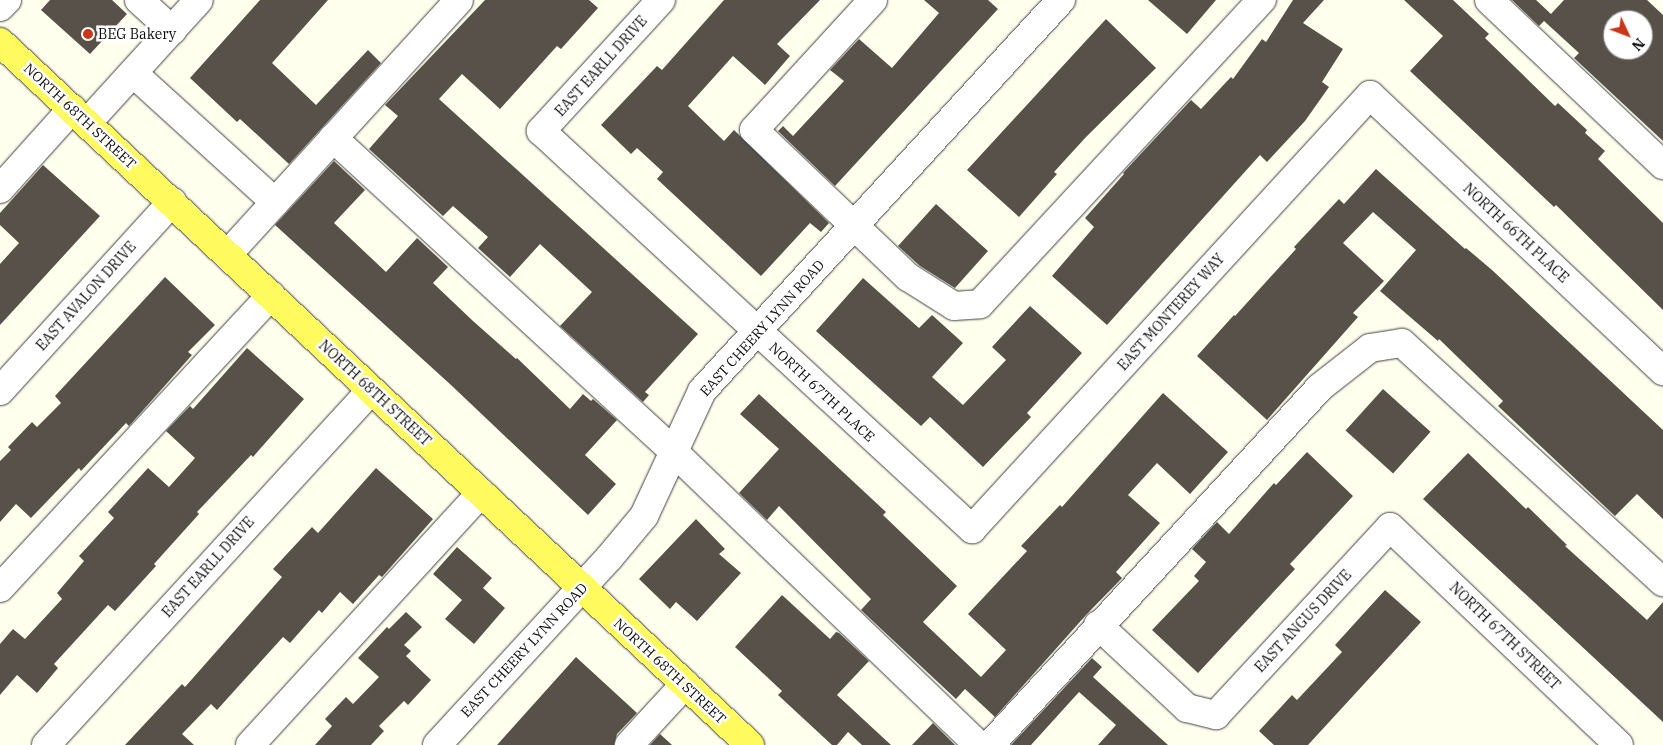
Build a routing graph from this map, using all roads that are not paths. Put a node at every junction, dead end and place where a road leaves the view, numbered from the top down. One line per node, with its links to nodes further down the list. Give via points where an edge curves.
1 (7, 0): 10 (street)
2 (139, 0): 11 (street)
3 (199, 0): 11 (street)
4 (459, 0): 17 (street)
5 (661, 0): 16 (street, EAST EARLL DRIVE)
6 (873, 0): 22 (street, via 754,130)
7 (1061, 0): 22 (street, EAST CHEERY LYNN ROAD)
8 (1262, 0): 22 (street, via 980,304 954,306 908,277)
9 (1489, 0): 18 (street)
10 (0, 8)
11 (172, 30): 13 (street)
12 (0, 42): 15 (main road, NORTH 68TH STREET)
13 (133, 73): 15 (street); 21 (street)
14 (1370, 95): 26 (street, NORTH 66TH PLACE); 32 (street, EAST MONTEREY WAY)
15 (80, 116): 19 (street); 20 (main road, NORTH 68TH STREET)
16 (541, 132): 25 (street, NORTH 67TH PLACE)
17 (334, 138): 21 (street); 29 (street)
18 (1663, 165)
19 (0, 189)
20 (172, 202): 23 (main road, NORTH 68TH STREET); 28 (street, EAST AVALON DRIVE)
21 (275, 202): 23 (street)
22 (854, 226): 25 (street, EAST CHEERY LYNN ROAD)
23 (228, 254): 24 (main road, NORTH 68TH STREET)
24 (271, 295): 27 (main road, NORTH 68TH STREET); 35 (street)
25 (756, 332): 29 (street, EAST CHEERY LYNN ROAD, via 702,392); 32 (street, NORTH 67TH PLACE)
26 (1663, 371)
27 (371, 390): 30 (main road, NORTH 68TH STREET); 38 (street, EAST EARLL DRIVE)
28 (0, 391)
29 (674, 452): 34 (street, EAST CHEERY LYNN ROAD, via 644,516); 43 (street)
30 (481, 493): 34 (main road, NORTH 68TH STREET); 39 (street)
31 (1390, 527): 36 (street, EAST ANGUS DRIVE, via 1216,715 1187,708); 45 (street, NORTH 67TH STREET)
32 (972, 529)
33 (1663, 582): 36 (street, via 1402,343 1370,348 1319,388)
34 (581, 587): 37 (main road, NORTH 68TH STREET); 40 (street, EAST CHEERY LYNN ROAD)
35 (0, 588)
36 (1098, 625): 44 (street)
37 (685, 684): 41 (street); 42 (main road, NORTH 68TH STREET)
38 (46, 745)
39 (250, 745)
40 (437, 745)
41 (629, 745)
42 (750, 745)
43 (978, 745)
44 (990, 745)
45 (1619, 745)

